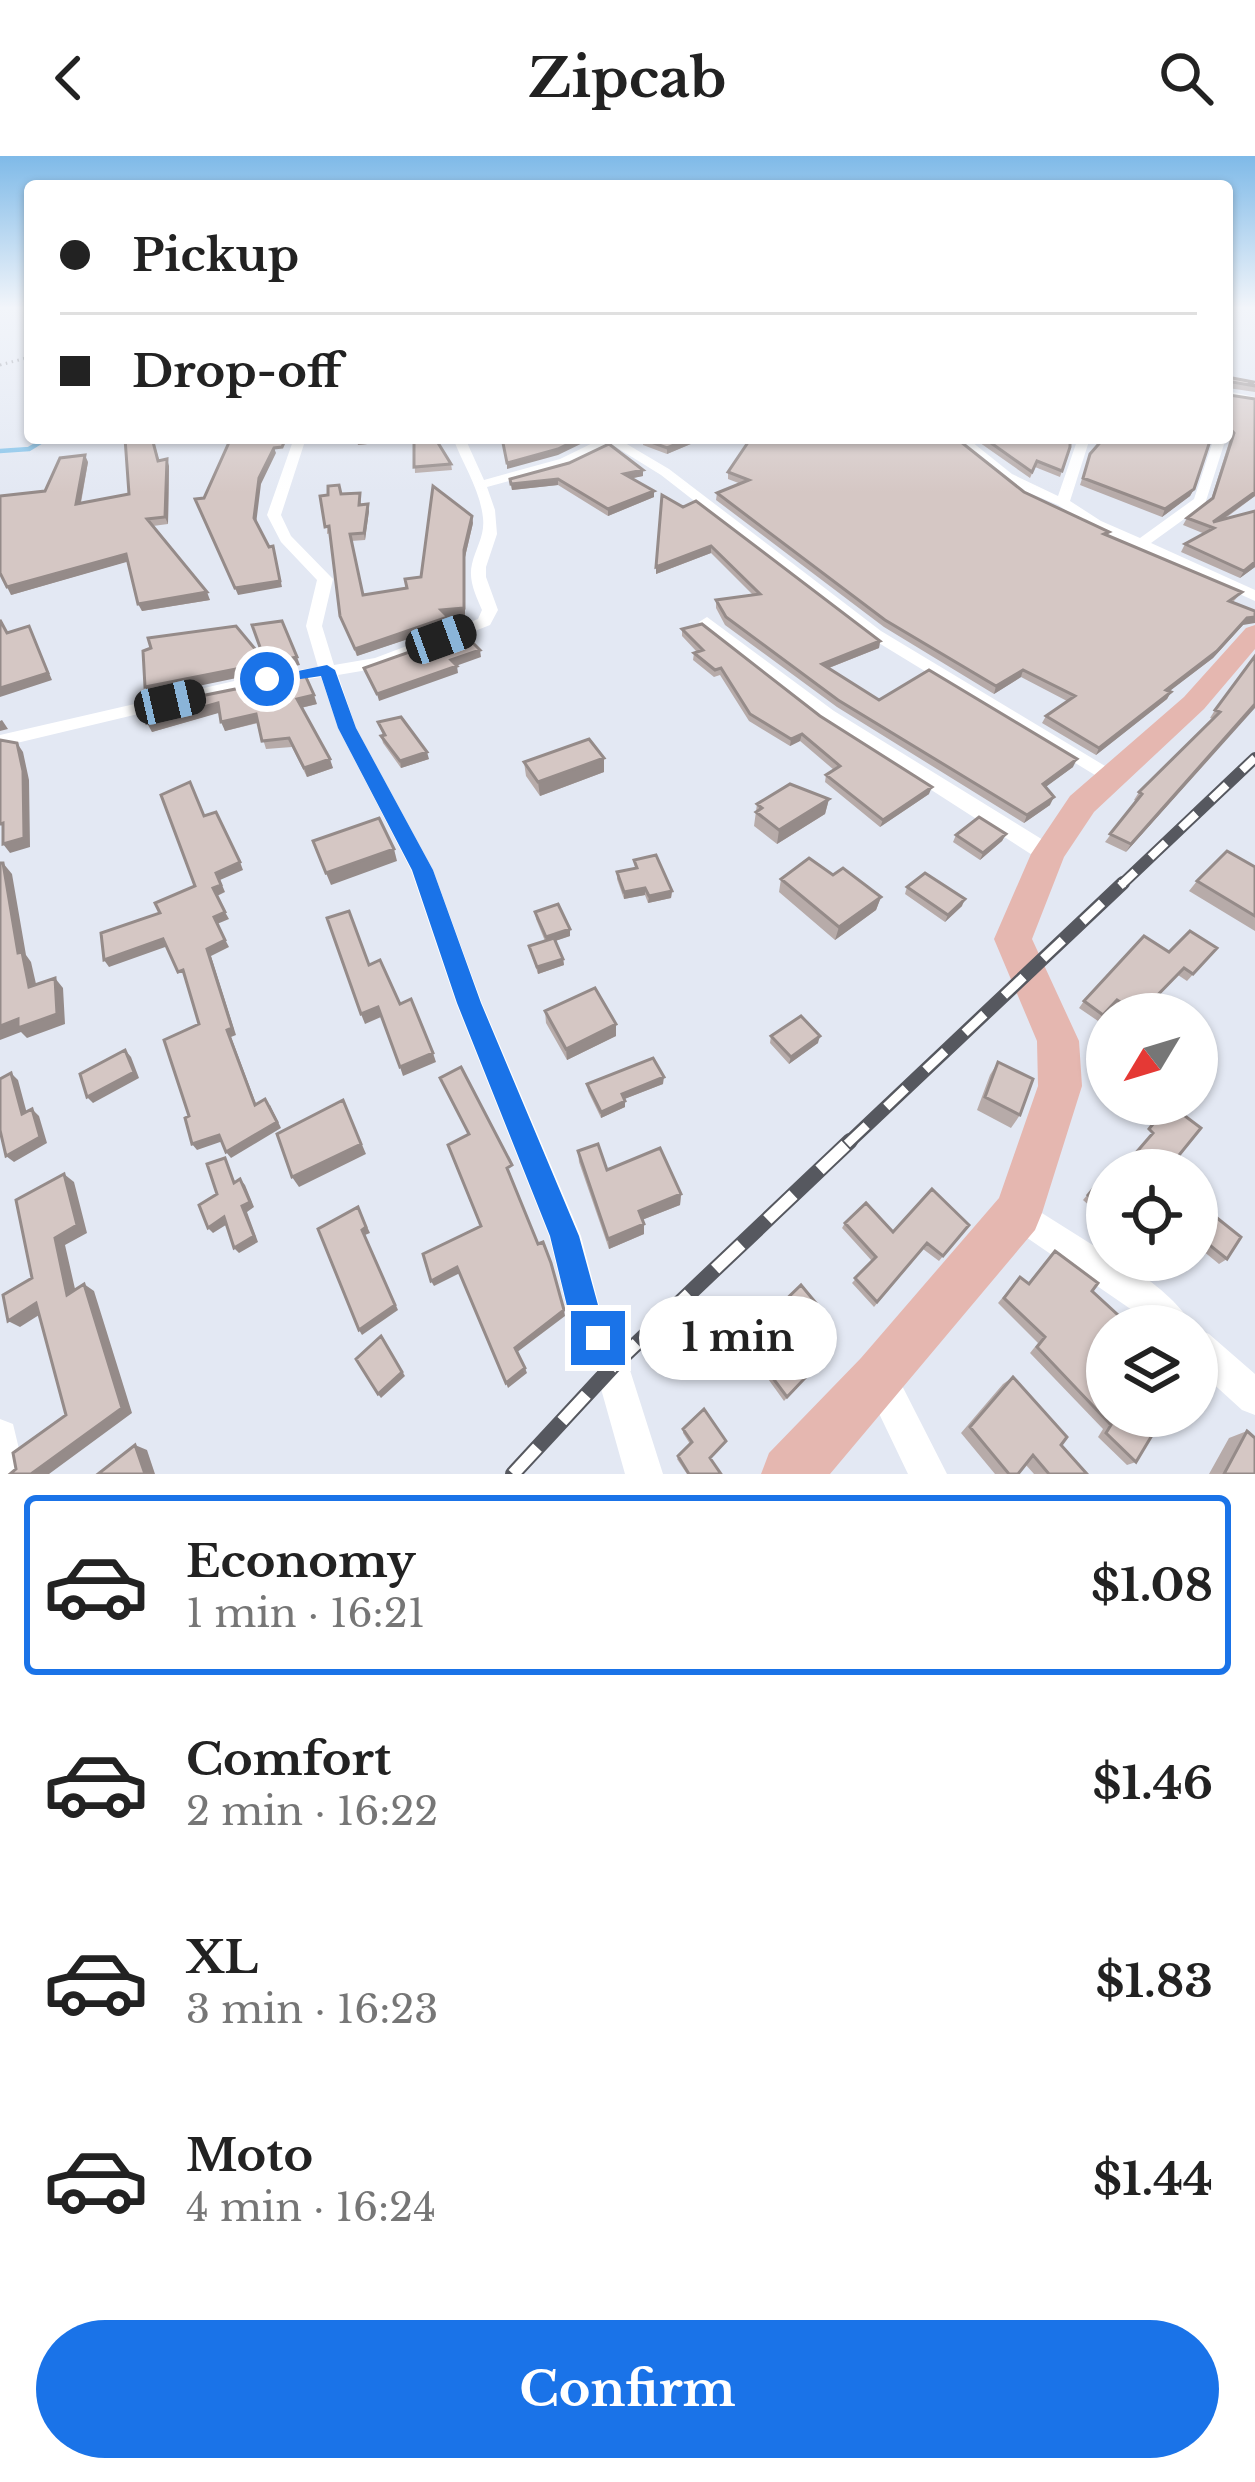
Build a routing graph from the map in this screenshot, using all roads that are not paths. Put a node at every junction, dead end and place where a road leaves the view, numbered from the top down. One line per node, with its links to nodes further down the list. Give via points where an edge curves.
1 (298, 444): 14 (street, via 272,510 276,532 325,579 314,626)
2 (461, 444): 8 (street)
3 (600, 444): 8 (street)
4 (618, 444): 16 (street, via 875,634)
5 (967, 444): 9 (street, via 1012,482)
6 (1082, 444): 9 (street)
7 (1218, 444): 10 (street, via 1200,501)
8 (478, 485): 14 (street, via 490,521 475,580 489,617 379,663)
9 (1063, 502): 10 (street)
10 (1141, 544): 11 (street)
11 (1255, 596)
12 (707, 622): 17 (street)
13 (1255, 633): 16 (main road)
14 (327, 670): 15 (street); 25 (street, via 347,728 422,870 565,1236)
15 (0, 741)
16 (1115, 778): 17 (main road, via 1082,804)
17 (1048, 854): 18 (main road, via 1013,938 1058,1041 1060,1086)
18 (1018, 1213): 19 (street); 21 (main road)
19 (1152, 1305)
20 (1218, 1364): 22 (street)
21 (880, 1377): 26 (main road); 27 (street)
22 (1255, 1397)
23 (0, 1437): 24 (street)
24 (6, 1474)
25 (644, 1474)
26 (790, 1474)
27 (928, 1474)

